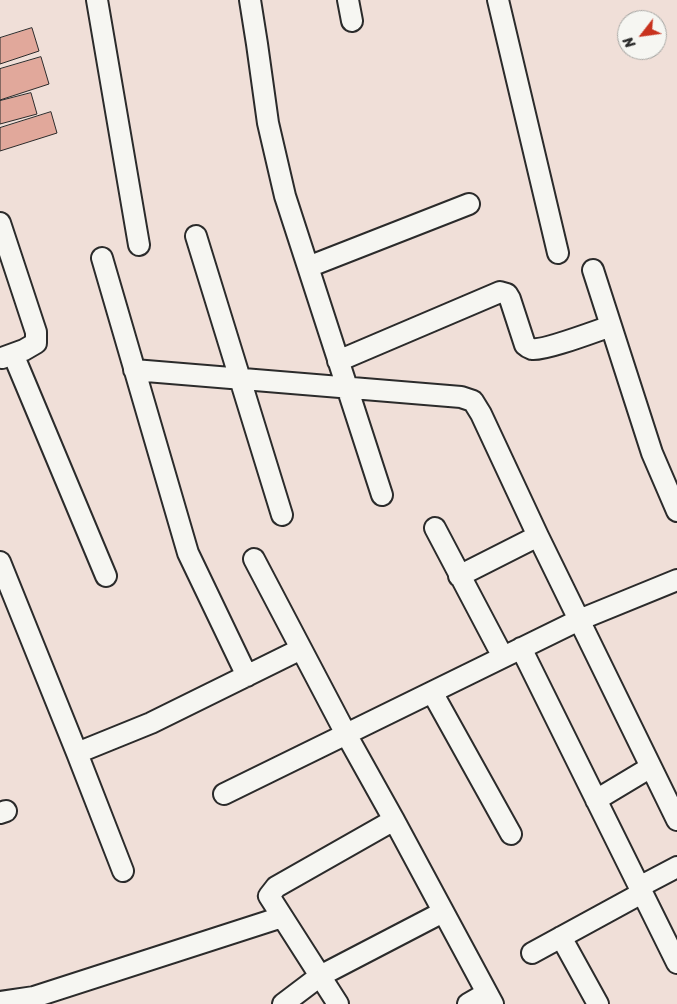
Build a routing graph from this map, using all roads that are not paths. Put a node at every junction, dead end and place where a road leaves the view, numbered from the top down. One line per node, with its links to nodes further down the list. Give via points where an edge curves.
1 (97, 0): 9 (street)
2 (250, 0): 12 (street, via 268,123 285,196)
3 (348, 0): 5 (street)
4 (498, 0): 10 (street)
5 (352, 21)
6 (469, 204): 12 (street)
7 (0, 223): 15 (street, via 36,332 36,343)
8 (196, 236): 18 (street)
9 (139, 245)
10 (558, 252)
11 (102, 258): 17 (street)
12 (308, 267): 16 (street)
13 (593, 270): 14 (street)
14 (611, 326): 16 (street, via 534,350 525,345 510,299 500,292); 21 (street, via 652,453)
15 (6, 356): 27 (street)
16 (338, 361): 19 (street)
17 (134, 370): 18 (street); 34 (street, via 188,553)
18 (240, 378): 19 (street); 22 (street)
19 (347, 388): 20 (street); 24 (street, via 461,397 473,401)
20 (382, 495)
21 (677, 510)
22 (282, 515)
23 (435, 528): 28 (street)
24 (538, 536): 28 (street); 30 (street)
25 (254, 559): 32 (street)
26 (0, 562): 37 (street)
27 (106, 576)
28 (460, 576): 33 (street)
29 (677, 580): 30 (street)
30 (579, 620): 31 (street); 38 (street)
31 (521, 648): 33 (street); 40 (street)
32 (301, 649): 34 (street); 36 (street)
33 (503, 657): 35 (street)
34 (247, 676): 37 (street, via 151,723)
35 (432, 692): 36 (street); 43 (street)
36 (346, 734): 39 (street); 41 (street)
37 (77, 753): 45 (street)
38 (651, 767): 40 (street); 42 (street)
39 (224, 794)
40 (596, 800): 46 (street)
41 (394, 820): 47 (street); 48 (street, via 276,887 269,896)
42 (677, 820)
43 (511, 834)
44 (677, 867): 46 (street)
45 (123, 870)
46 (641, 890): 49 (street); 51 (street)
47 (444, 912): 52 (street); 53 (street)
48 (282, 917): 52 (street); 54 (street, via 34,997)
49 (561, 937): 50 (street); 58 (street)
50 (532, 953)
51 (677, 963)
52 (320, 976): 55 (street); 56 (street)
53 (490, 999): 57 (street)
54 (0, 1002)
55 (283, 1004)
56 (338, 1004)
57 (468, 1004)
58 (598, 1004)

